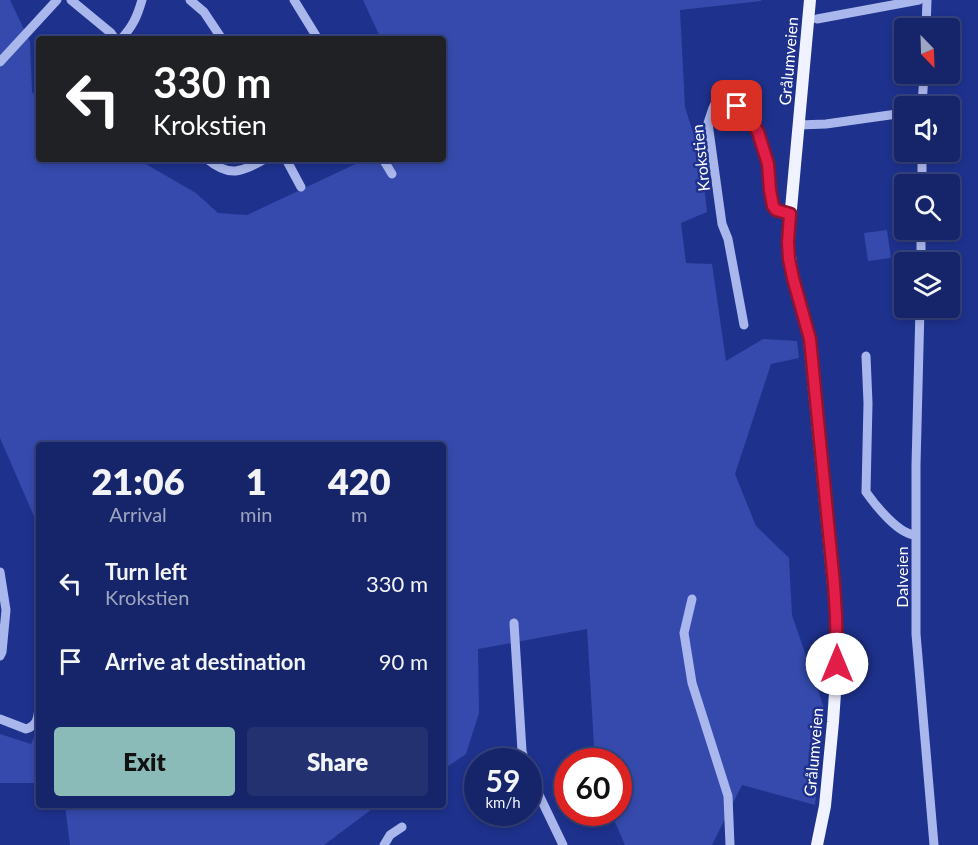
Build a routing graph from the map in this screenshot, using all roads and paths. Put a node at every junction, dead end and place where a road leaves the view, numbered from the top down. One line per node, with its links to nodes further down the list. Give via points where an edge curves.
1 (57, 0): 15 (street)
2 (71, 0): 11 (street)
3 (142, 0): 12 (street)
4 (190, 0): 13 (street, via 204,12)
5 (294, 0): 14 (street)
6 (810, 0): 17 (main road, Grålumveien)
7 (919, 0): 10 (street)
8 (927, 0): 9 (street)
9 (926, 18)
10 (817, 19)
11 (114, 36)
12 (124, 36)
13 (220, 36)
14 (316, 36)
15 (0, 62)
16 (894, 114): 17 (street, Grålumveien)
17 (799, 125): 24 (main road, Grålumveien)
18 (211, 162): 19 (street, via 228,171 239,171)
19 (258, 162)
20 (288, 162): 23 (street)
21 (385, 162): 22 (street)
22 (392, 174)
23 (301, 187)
24 (790, 214): 26 (street, Krokstien, via 773,206 768,164 754,124 728,100 716,102 708,123 722,224); 41 (main road, Grålumveien, via 789,259 810,339 836,615 833,722)
25 (920, 318): 28 (street, Dalveien)
26 (744, 325)
27 (866, 356): 28 (street, via 866,492 896,526)
28 (916, 535): 42 (street, Dalveien, via 916,634)
29 (0, 572): 32 (street, via 6,610)
30 (692, 599): 40 (street, via 684,633 692,683 728,796)
31 (514, 623): 35 (street)
32 (0, 656)
33 (0, 719): 34 (street, via 26,729)
34 (36, 722)
35 (522, 748)
36 (542, 801): 39 (street)
37 (402, 827): 38 (street)
38 (384, 845)
39 (563, 845)
40 (730, 845)
41 (817, 845)
42 (934, 845)

